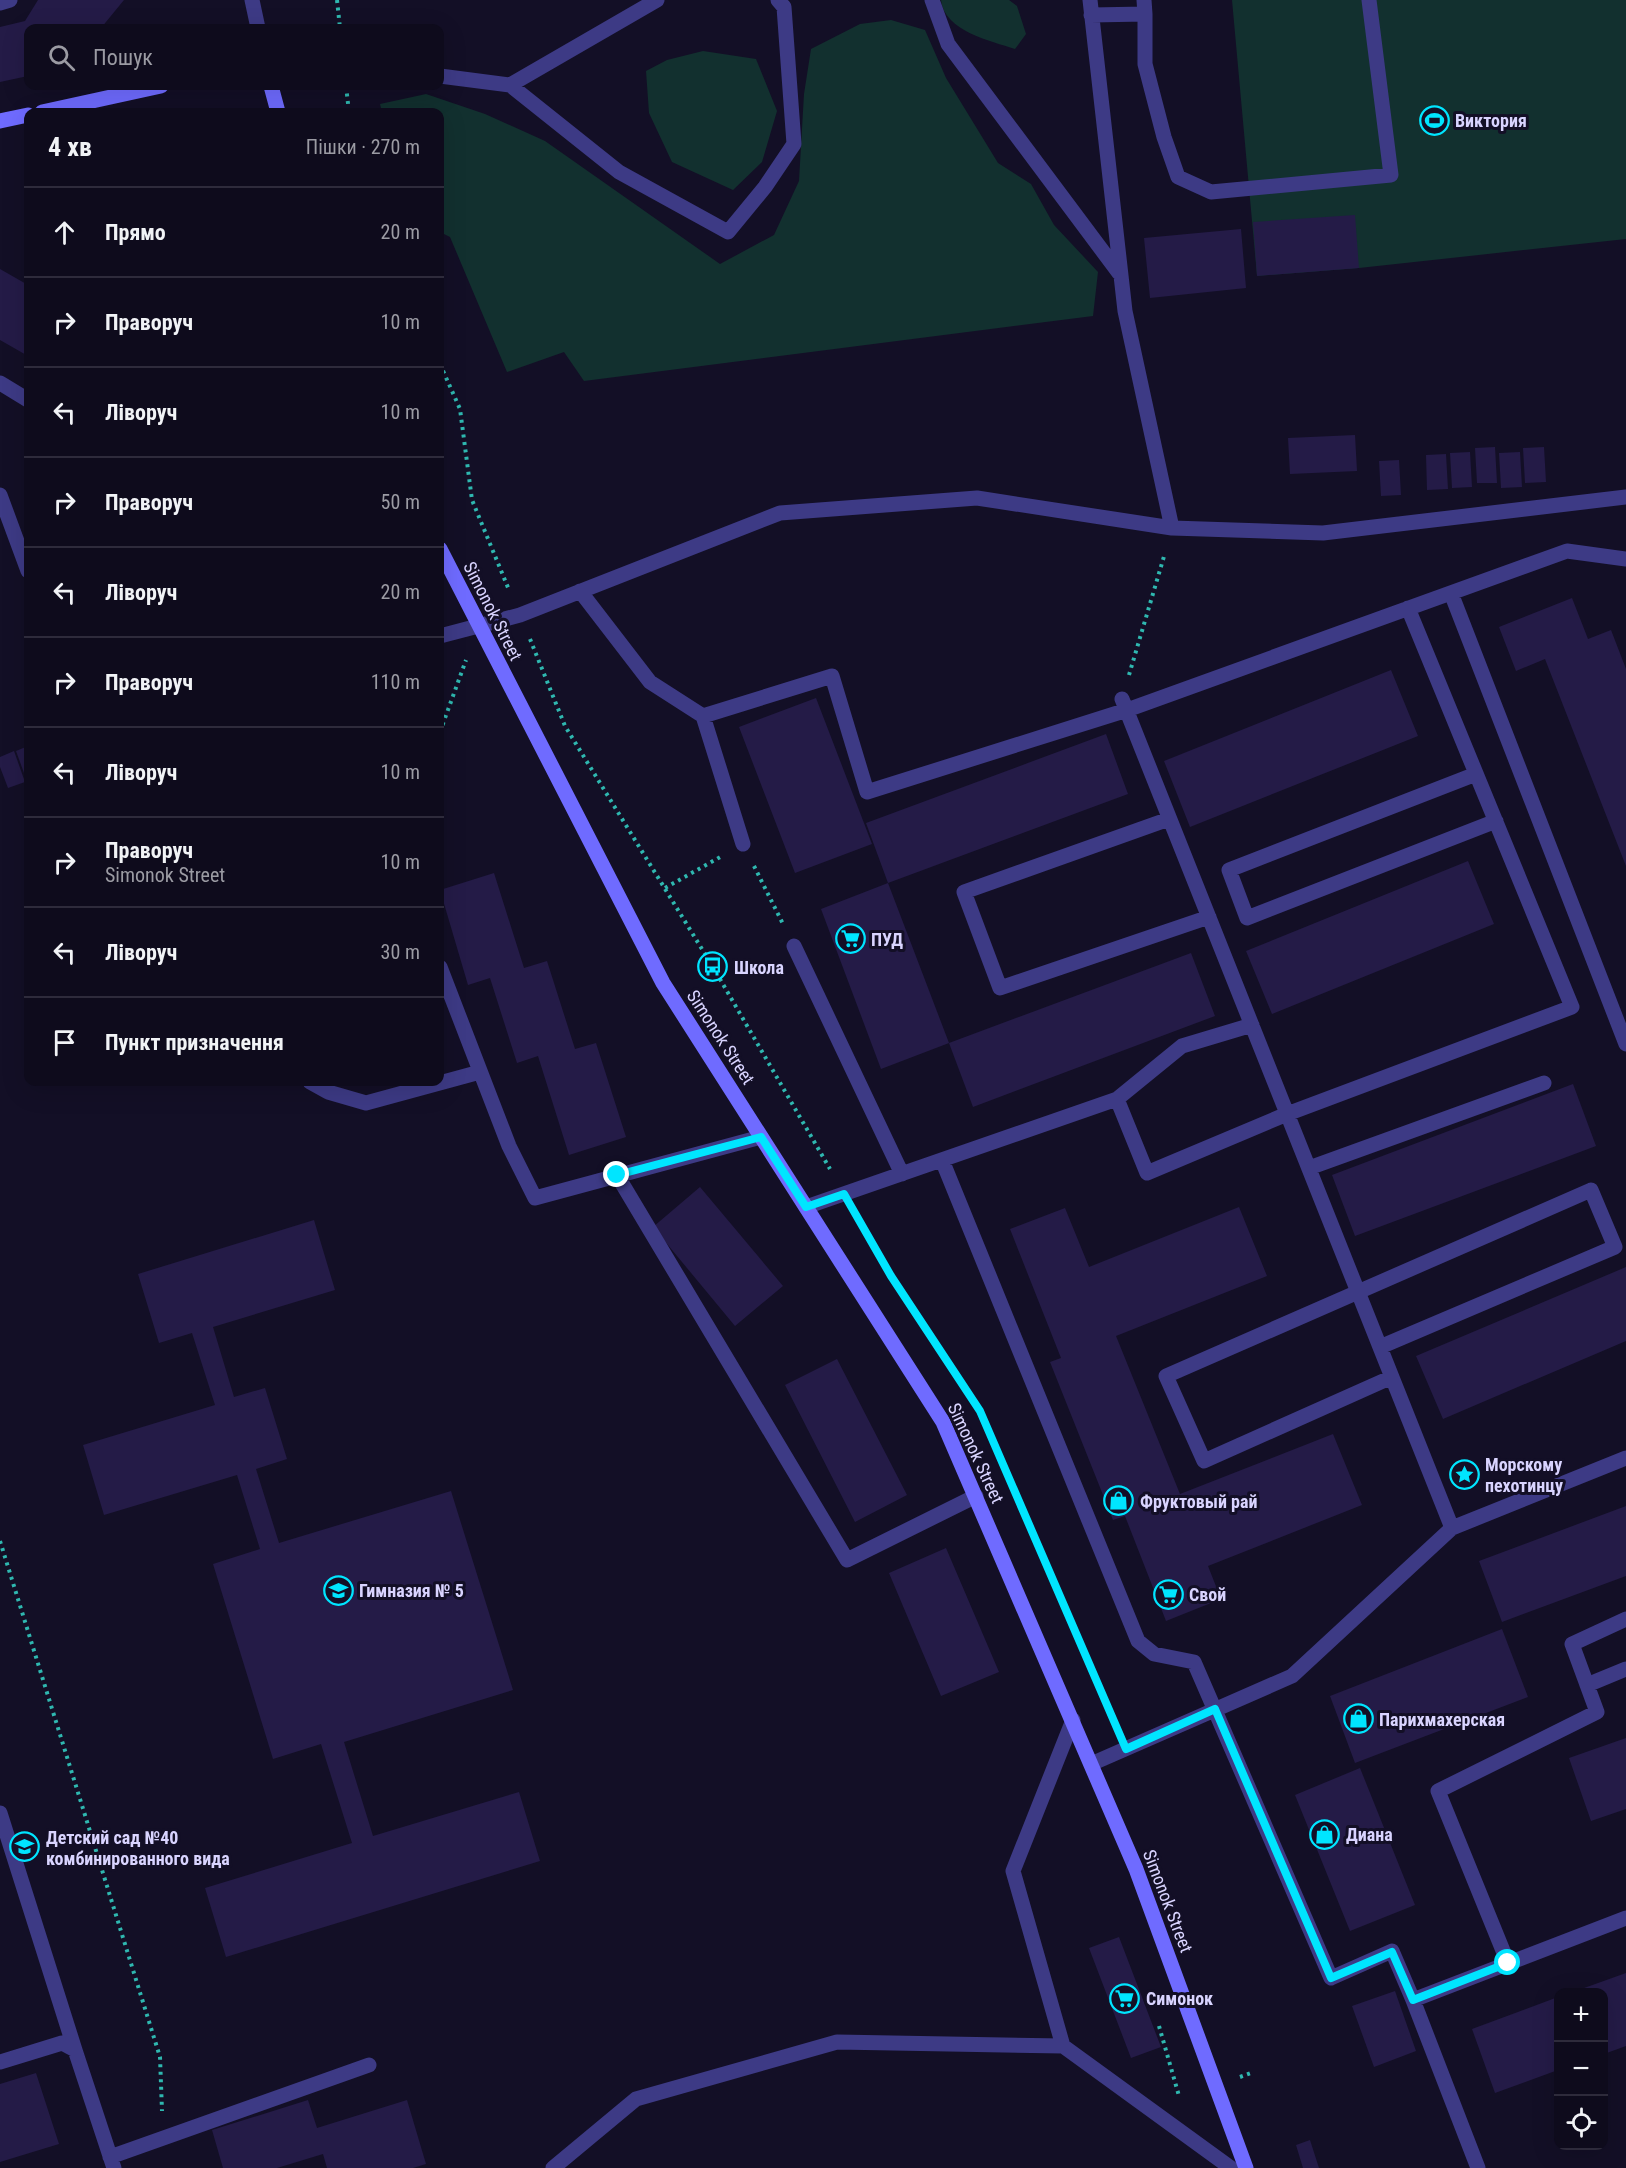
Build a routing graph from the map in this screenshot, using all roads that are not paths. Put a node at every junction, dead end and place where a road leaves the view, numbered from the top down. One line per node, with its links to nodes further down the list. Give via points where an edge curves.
1 (10, 0): 7 (street)
2 (252, 0): 10 (street)
3 (657, 0): 12 (street)
4 (778, 0): 12 (street, via 784,7 794,144 728,232 619,172)
5 (932, 0): 19 (street, via 948,44)
6 (1369, 0): 8 (street, via 1391,175 1211,192 1178,177 1144,64)
7 (0, 3)
8 (1144, 7): 9 (street)
9 (1090, 8): 19 (street)
10 (257, 24)
11 (444, 77): 12 (street)
12 (510, 85)
13 (143, 90): 15 (street)
14 (272, 90): 16 (street)
15 (60, 108)
16 (277, 108)
17 (24, 116): 18 (street)
18 (0, 121)
19 (1120, 275): 24 (street)
20 (0, 383): 21 (street)
21 (24, 398)
22 (0, 495): 27 (street)
23 (1626, 497): 24 (street, via 1323,533)
24 (1172, 528): 28 (street, via 977,498 780,513)
25 (444, 557): 31 (street, Simonok Street)
26 (1626, 559): 29 (street, via 1567,551)
27 (24, 560)
28 (580, 591): 31 (street, via 520,615); 34 (street, via 650,682)
29 (1451, 593): 30 (street); 43 (street)
30 (1408, 608): 33 (street); 35 (street)
31 (478, 626): 32 (street); 51 (street, Simonok Street, via 663,983)
32 (444, 635)
33 (1124, 705): 34 (street, via 867,792 832,676); 36 (street)
34 (703, 716): 38 (street)
35 (1476, 774): 37 (street); 37 (street, via 1229,870 1247,918)
36 (1169, 819): 39 (street); 39 (street, via 964,892 1000,988)
37 (1496, 821): 50 (street, via 1572,1007)
38 (743, 844)
39 (1209, 917): 42 (street)
40 (794, 946): 54 (street)
41 (444, 978): 44 (street)
42 (1252, 1025): 49 (street, via 1182,1047); 50 (street)
43 (1626, 1044)
44 (480, 1072): 45 (street); 55 (street, via 509,1146 535,1197)
45 (444, 1082)
46 (1544, 1083): 53 (street)
47 (317, 1086): 48 (street, via 366,1103)
48 (429, 1086)
49 (1117, 1099): 50 (street, via 1147,1173); 52 (street)
50 (1287, 1114): 53 (street)
51 (761, 1137): 55 (street); 56 (street, Simonok Street)
52 (942, 1160): 54 (street); 66 (street, via 1138,1641 1154,1654 1194,1662)
53 (1309, 1168): 57 (street)
54 (902, 1174): 56 (street)
55 (617, 1175): 61 (street, via 847,1560)
56 (806, 1207): 61 (street, Simonok Street, via 943,1422)
57 (1358, 1292): 58 (street); 58 (street, via 1591,1190 1615,1247); 59 (street, via 1166,1376 1204,1461)
58 (1380, 1347): 59 (street)
59 (1392, 1377): 62 (street)
60 (1626, 1458): 62 (street)
61 (976, 1496): 67 (street, Simonok Street)
62 (1452, 1528): 66 (street, via 1292,1676)
63 (1626, 1619): 65 (street, via 1572,1644)
64 (1626, 1669): 65 (street)
65 (1587, 1685): 71 (street, via 1598,1712 1438,1791)
66 (1215, 1709): 68 (street); 72 (street, via 1331,1978 1392,1952)
67 (1073, 1720): 68 (street, Simonok Street); 73 (street, via 1013,1871)
68 (1091, 1764): 80 (street, Simonok Street, via 1136,1869)
69 (0, 1813): 74 (street)
70 (1626, 1918): 71 (street)
71 (1508, 1963): 72 (street)
72 (1413, 2000): 81 (street)
73 (1064, 2046): 78 (street, via 837,2042 636,2099); 79 (street)
74 (75, 2050): 75 (street, via 62,2043); 77 (street)
75 (0, 2062)
76 (369, 2065): 77 (street, via 163,2139)
77 (112, 2163)
78 (553, 2168)
79 (1231, 2168)
80 (1246, 2168)
81 (1478, 2168)

